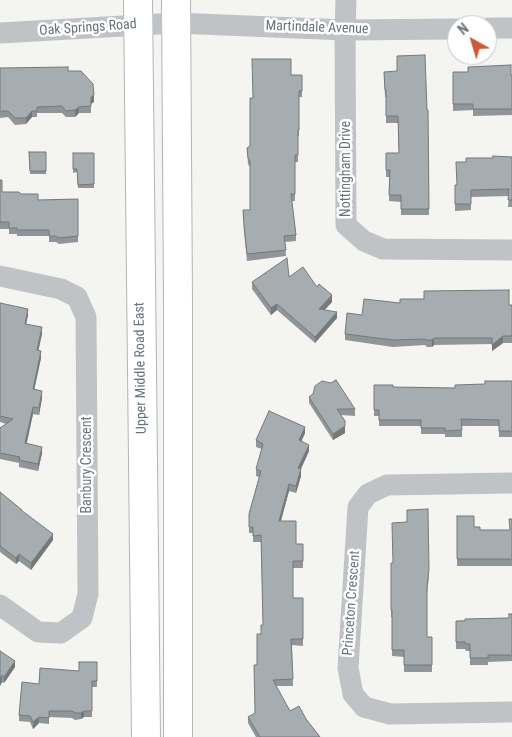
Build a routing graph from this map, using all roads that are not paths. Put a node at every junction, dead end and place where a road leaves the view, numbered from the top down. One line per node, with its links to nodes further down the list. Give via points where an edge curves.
1 (346, 0): 7 (street)
2 (176, 11): 3 (street, Oak Springs Road); 7 (street, Martindale Avenue); 15 (main road)
3 (138, 12): 8 (street, Oak Springs Road); 14 (main road, Upper Middle Road East)
4 (497, 28): 5 (street)
5 (512, 28)
6 (447, 29): 7 (street, Martindale Avenue)
7 (345, 30): 9 (street, Nottingham Drive, via 346,225 364,241 383,249)
8 (0, 33)
9 (512, 250)
10 (0, 276): 12 (street, Banbury Crescent, via 61,289 77,297 86,317 88,594 82,618 62,633 38,632)
11 (512, 483): 13 (street, Princeton Crescent, via 387,485 368,494 358,507 348,668 352,694 364,707 379,712)
12 (0, 604)
13 (512, 712)
14 (146, 737)
15 (178, 737)

